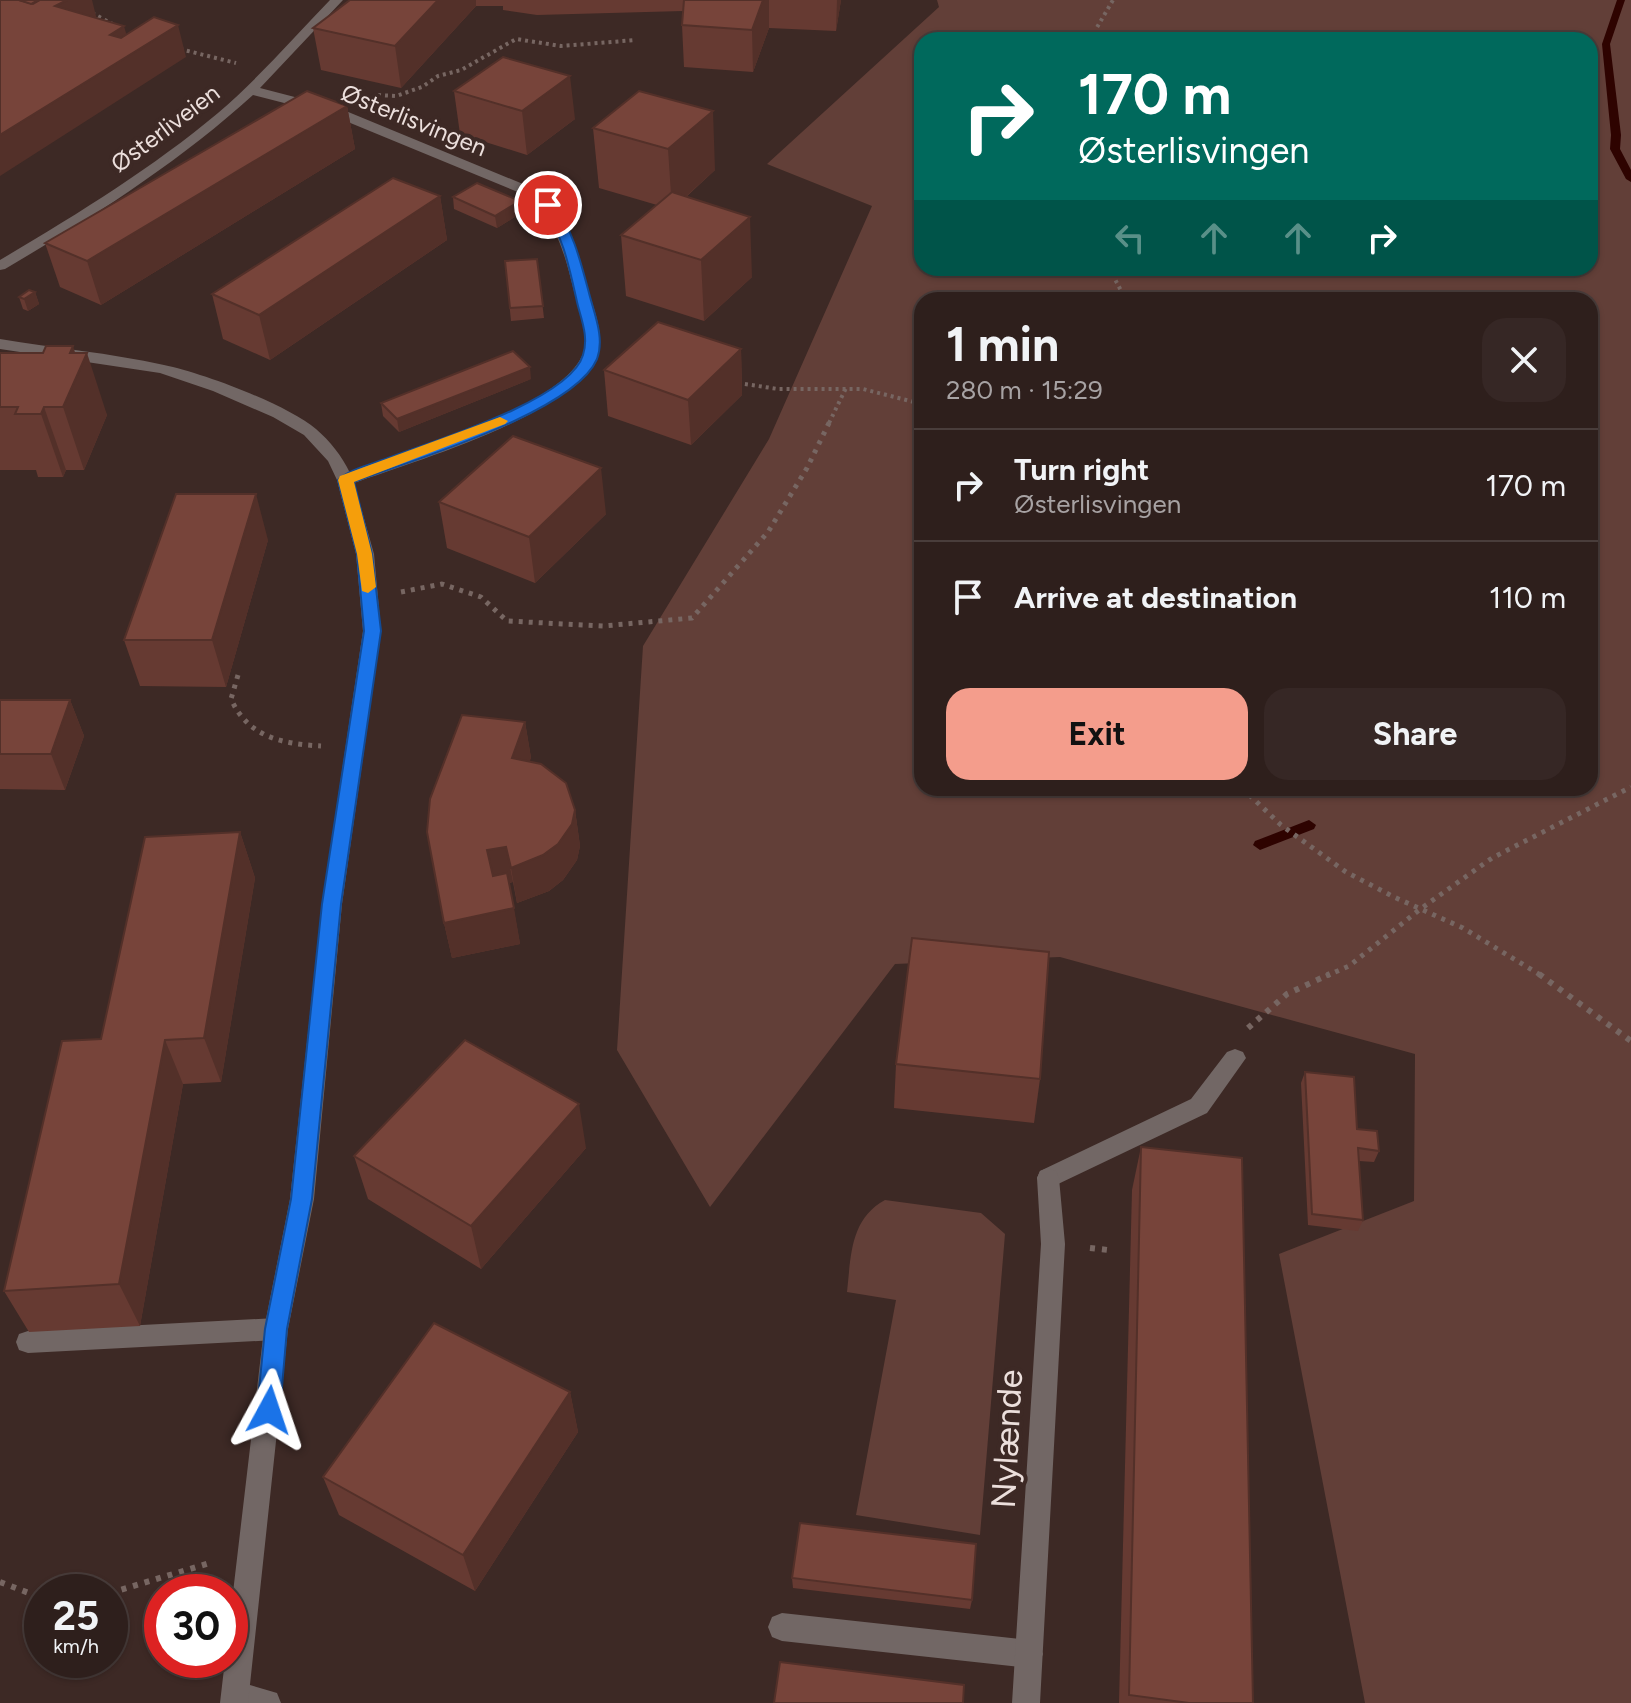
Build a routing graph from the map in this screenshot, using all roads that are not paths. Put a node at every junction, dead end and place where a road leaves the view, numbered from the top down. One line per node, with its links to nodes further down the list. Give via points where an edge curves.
1 (337, 0): 2 (street, Østerliveien)
2 (251, 90): 3 (street, Østerliveien, via 183,147); 5 (street, Østerlisvingen, via 336,112 530,192 548,205 570,245 593,341 581,372 564,388 510,417)
3 (0, 266)
4 (0, 344): 5 (street, via 163,369 219,388 310,432 335,459)
5 (345, 480): 7 (street, via 365,554 372,631 332,904 302,1199)
6 (1235, 1058): 10 (street, Nylænde, via 1199,1106 1048,1178 1053,1244)
7 (276, 1329): 8 (street); 11 (street)
8 (28, 1342)
9 (782, 1627): 10 (street)
10 (1029, 1654): 13 (street, Nylænde)
11 (235, 1699): 12 (street)
12 (267, 1703)
13 (1026, 1703)

